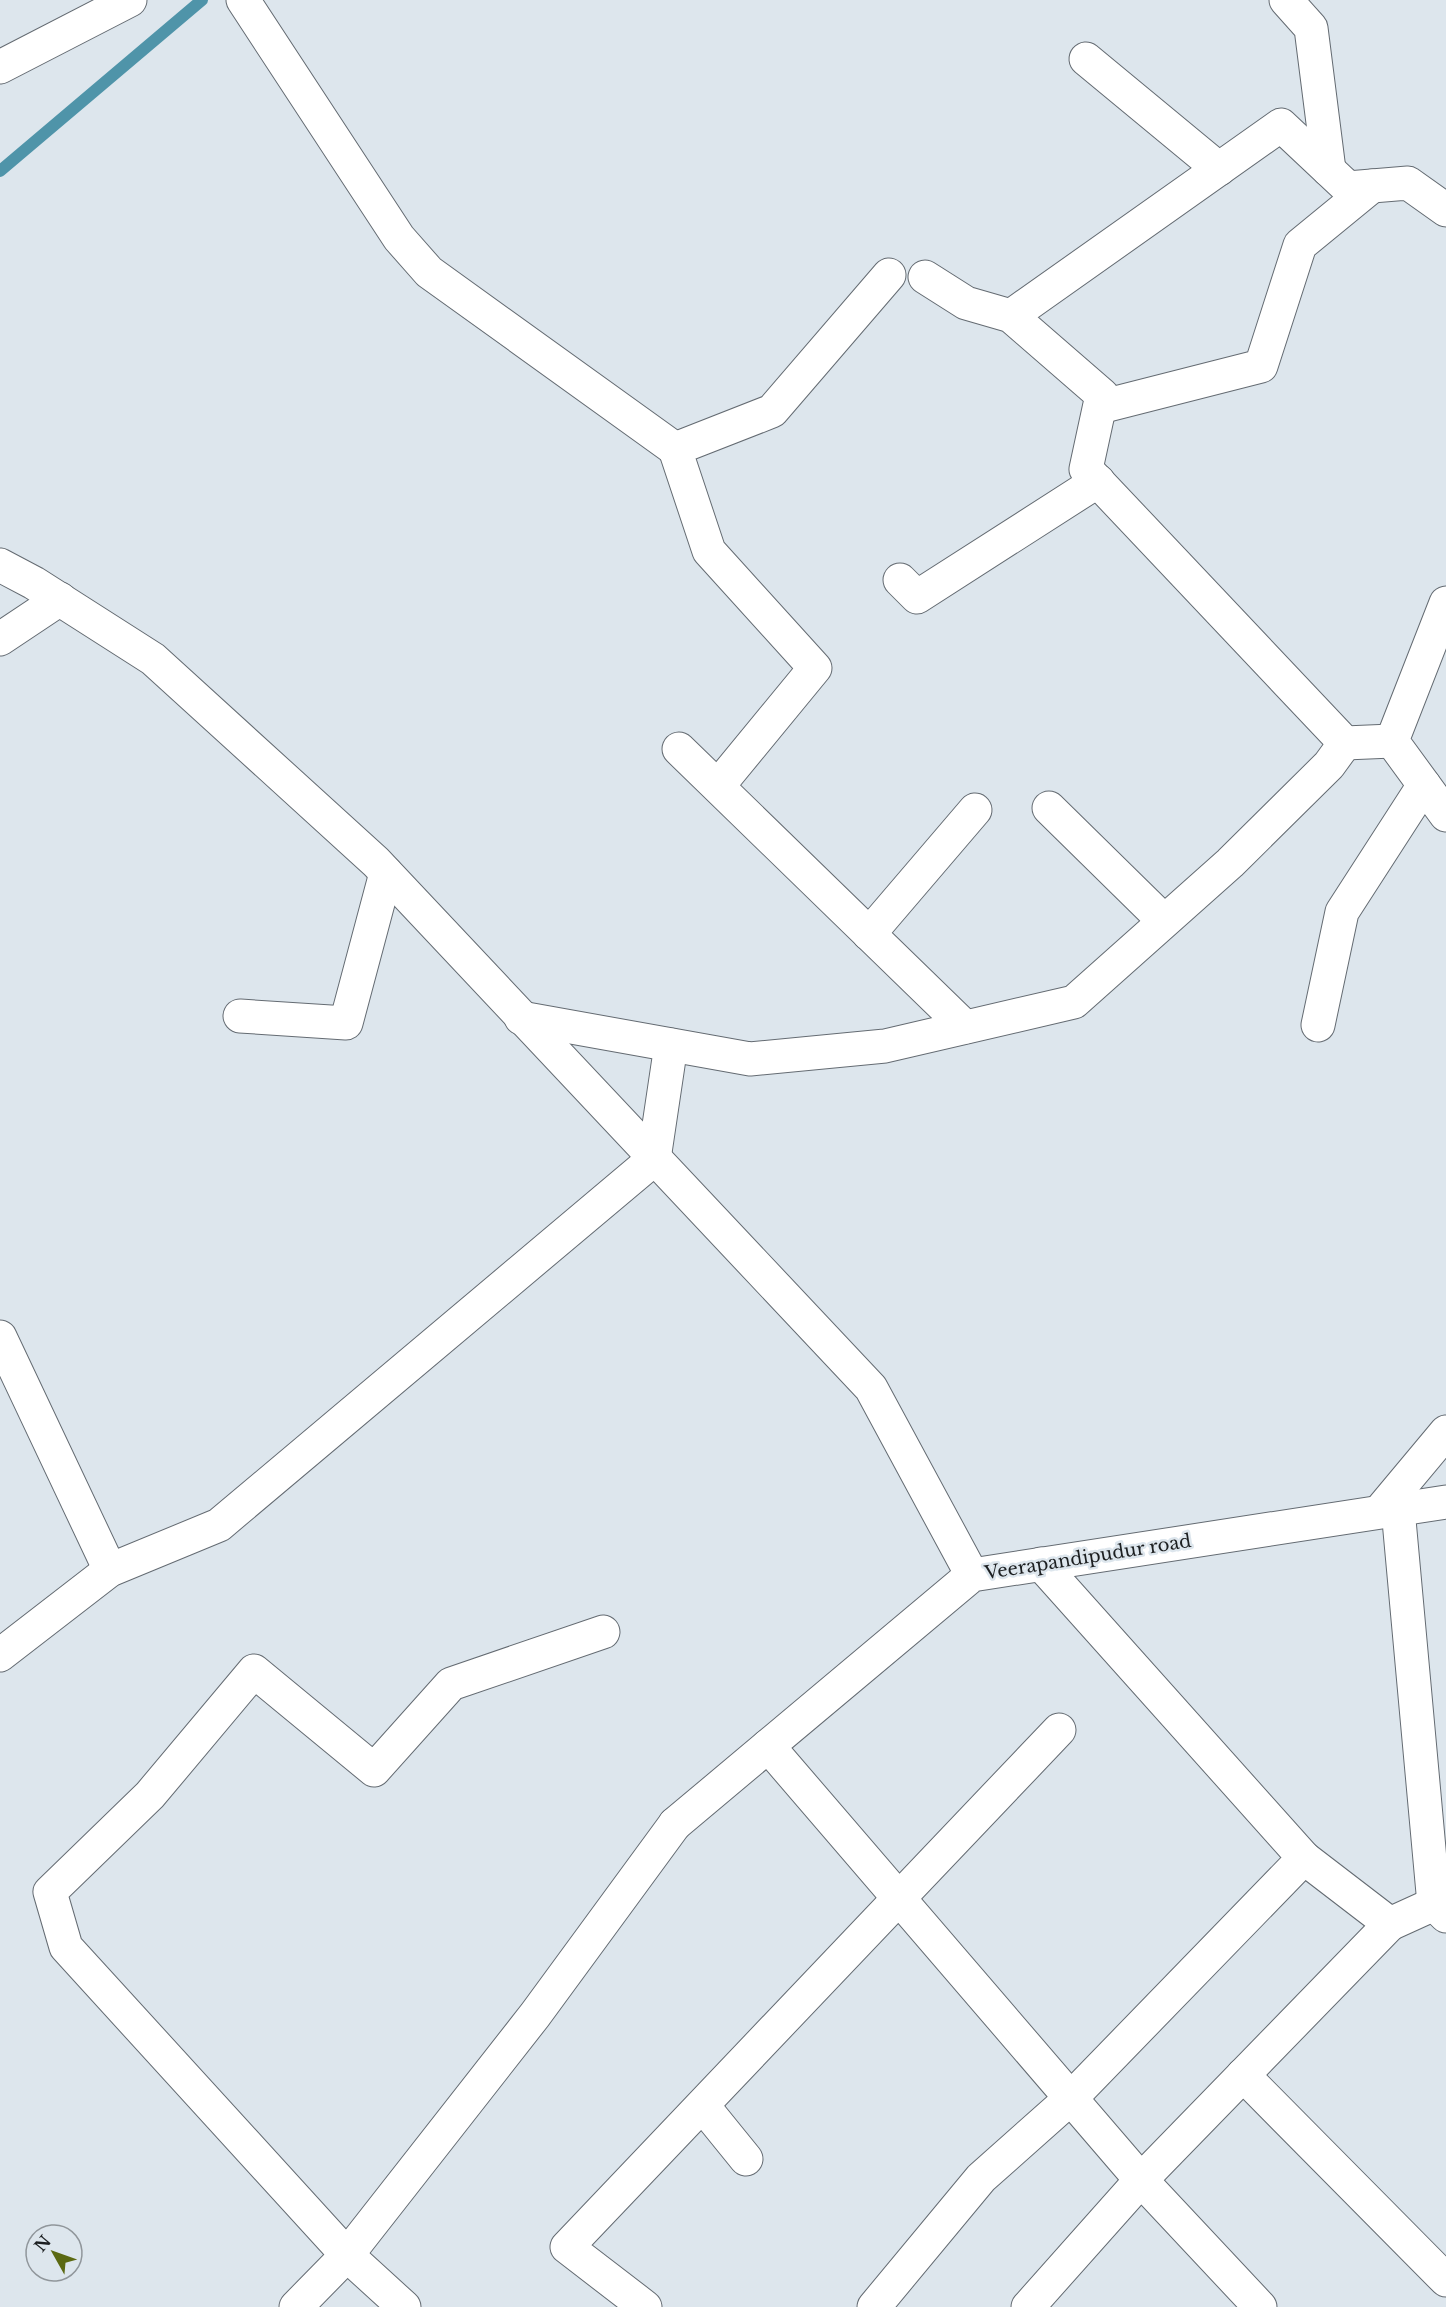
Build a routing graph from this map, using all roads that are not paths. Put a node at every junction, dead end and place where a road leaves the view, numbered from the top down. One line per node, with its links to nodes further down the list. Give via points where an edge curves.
1 (130, 0): 5 (street)
2 (243, 0): 14 (street, via 399,238 429,272)
3 (1286, 0): 7 (street, via 1311,28)
4 (1086, 59): 6 (street)
5 (0, 67)
6 (1219, 169): 7 (street, via 1281,125); 12 (street)
7 (1329, 170): 8 (street, via 1348,189)
8 (1372, 186): 9 (street, via 1407,183); 13 (street, via 1300,245 1261,366)
9 (1446, 210)
10 (889, 275): 14 (street, via 772,411)
11 (925, 277): 12 (street, via 966,303)
12 (1011, 316): 13 (street, via 1102,395)
13 (1100, 407): 15 (street, via 1086,469)
14 (675, 449): 25 (street, via 709,550 815,668)
15 (1098, 481): 17 (street, via 917,597); 22 (street)
16 (0, 565): 18 (street)
17 (900, 580)
18 (60, 599): 20 (street); 29 (street, via 153,659)
19 (1446, 603): 21 (street)
20 (0, 639)
21 (1392, 741): 22 (street); 24 (street)
22 (1345, 743): 30 (street, via 1329,765 1239,855)
23 (679, 749): 25 (street)
24 (1424, 785): 28 (street); 34 (street, via 1342,912)
25 (718, 786): 31 (street)
26 (1049, 808): 30 (street)
27 (975, 810): 31 (street)
28 (1446, 815)
29 (386, 873): 32 (street, via 346,1023); 33 (street)
30 (1164, 921): 35 (street, via 1074,1002)
31 (869, 934): 35 (street)
32 (240, 1016)
33 (521, 1018): 36 (street); 37 (street)
34 (1318, 1025)
35 (965, 1027): 36 (street, via 885,1046 750,1059)
36 (671, 1045): 37 (street)
37 (654, 1159): 43 (street, via 219,1525); 44 (street, via 871,1388)
38 (0, 1337): 43 (street)
39 (1446, 1432): 41 (street)
40 (1446, 1502): 41 (street, Veerapandipudur road)
41 (1389, 1510): 42 (street, Veerapandipudur road); 51 (street)
42 (1041, 1564): 44 (street, Veerapandipudur road); 49 (street)
43 (110, 1570): 46 (street)
44 (972, 1575): 48 (street, Veerapandipudur road)
45 (603, 1632): 58 (street, via 451,1684 374,1770 254,1671 150,1795 50,1892 66,1947)
46 (0, 1655)
47 (1059, 1730): 50 (street)
48 (768, 1746): 50 (street); 58 (street, Veerapandipudur road, via 675,1824 535,2015)
49 (1304, 1858): 52 (street); 54 (street)
50 (900, 1898): 54 (street); 55 (street)
51 (1440, 1910): 52 (street)
52 (1390, 1924): 53 (street)
53 (1243, 2075): 57 (street); 59 (street)
54 (1071, 2098): 57 (street); 64 (street, via 981,2178)
55 (703, 2106): 56 (street); 63 (street, via 567,2247)
56 (746, 2159)
57 (1141, 2180): 60 (street); 65 (street)
58 (347, 2255): 61 (street, Veerapandipudur road); 62 (street)
59 (1446, 2280)
60 (1258, 2306)
61 (296, 2307)
62 (404, 2307)
63 (645, 2307)
64 (874, 2307)
65 (1028, 2307)

